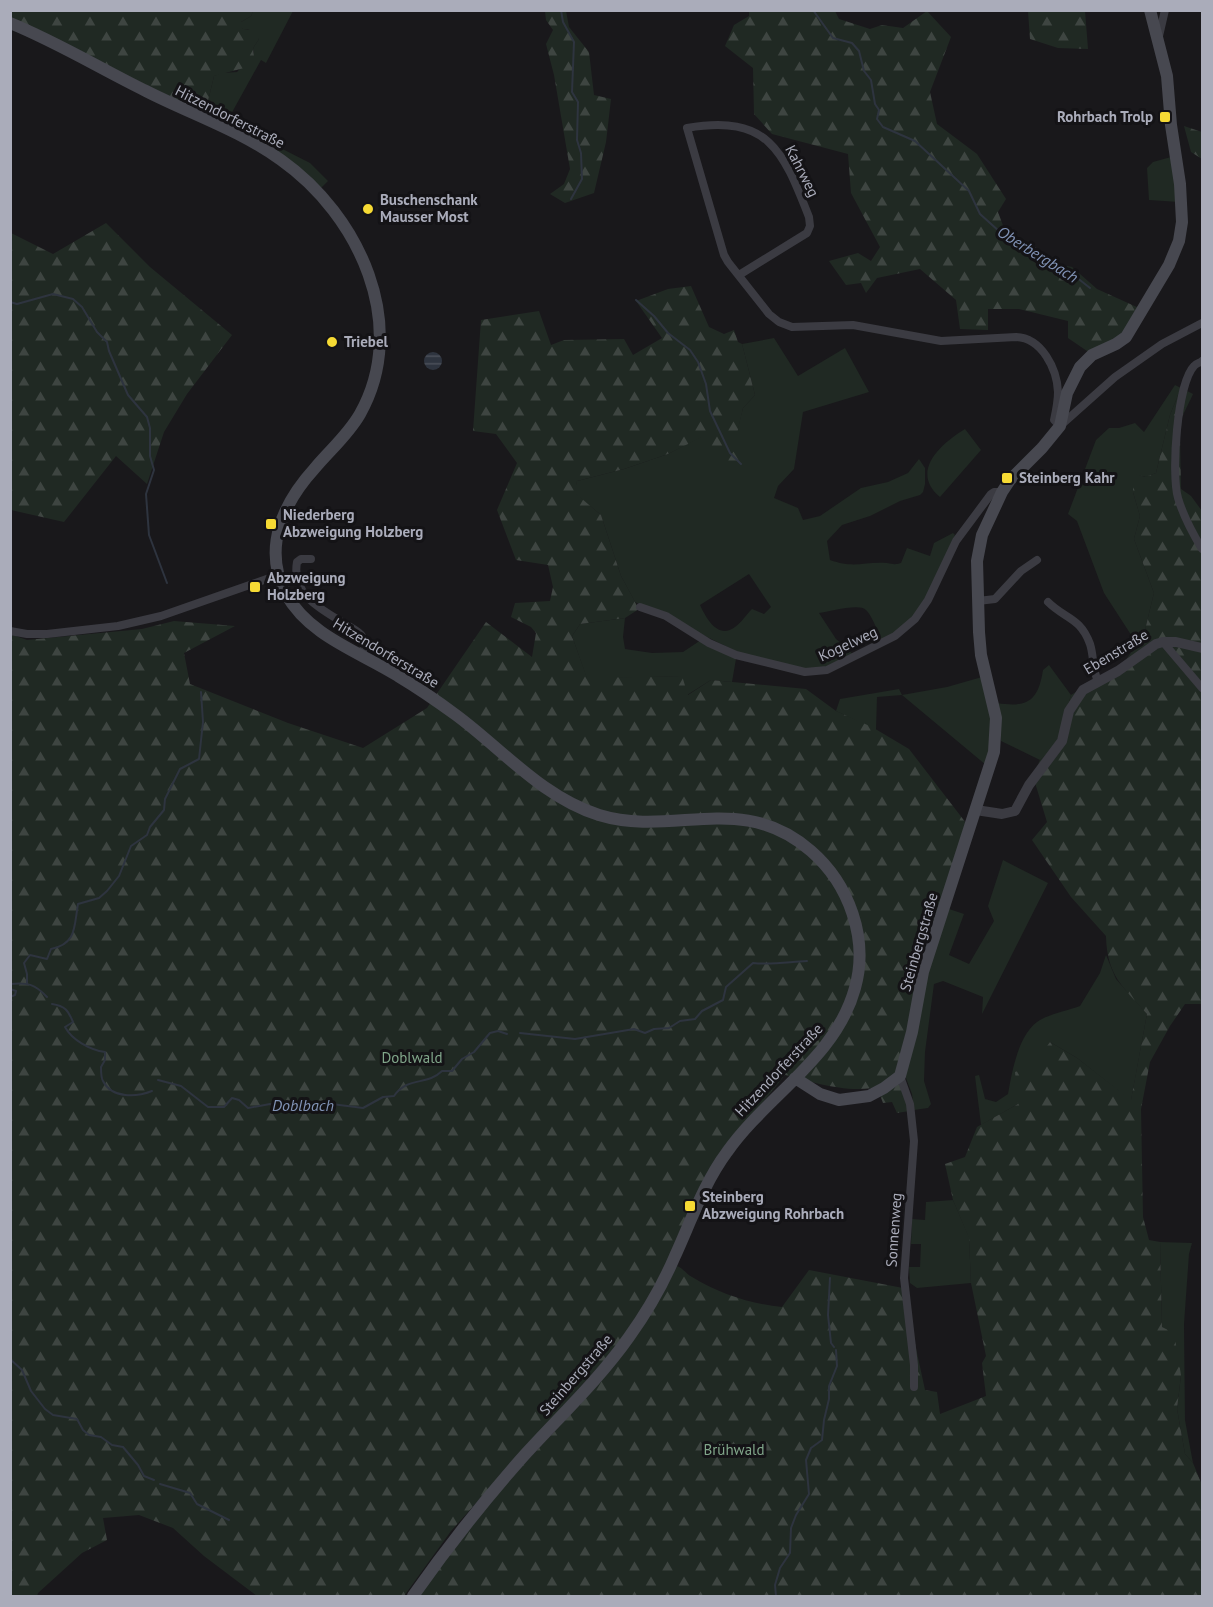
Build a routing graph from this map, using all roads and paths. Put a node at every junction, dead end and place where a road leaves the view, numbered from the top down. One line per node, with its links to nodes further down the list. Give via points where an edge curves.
1 (1150, 10): 4 (main road)
2 (1165, 10): 4 (street)
3 (10, 23): 13 (main road, Hitzendorferstraße, via 276,156 324,199 361,257 372,283 381,324 376,378 357,420 309,474 284,512 275,544)
4 (1157, 38): 8 (main road, via 1167,76 1183,210 1179,241 1126,337 1092,355 1080,367 1067,393)
5 (739, 275): 5 (street, Kahrweg, via 807,233 809,217 785,160 767,139 751,130 729,126 687,128 721,250); 8 (street, Kahrweg, via 774,319 792,327 853,325 937,341 1028,338 1037,344 1054,371 1058,390 1054,420)
6 (1203, 323): 8 (street, via 1114,376)
7 (1203, 361): 10 (street, via 1194,366 1187,380 1179,410 1175,462 1178,498)
8 (1060, 426): 9 (main road, Steinbergstraße)
9 (1002, 492): 14 (main road, Steinbergstraße, via 979,544); 16 (street, Kogelweg, via 991,495 960,536 928,600 909,625 827,670 804,672 736,655 666,616)
10 (1203, 549)
11 (311, 559): 20 (street, via 297,562 301,590 312,602 359,633 364,642)
12 (1037, 560): 14 (street, via 995,599)
13 (278, 574): 17 (street, via 131,623 47,634); 20 (main road, Hitzendorferstraße, via 306,620)
14 (978, 601): 23 (main road, Steinbergstraße, via 981,655 996,728 994,752)
15 (1048, 602): 21 (street, via 1078,623 1091,647)
16 (640, 607)
17 (10, 631)
18 (1163, 642): 19 (street, Ebenstraße); 21 (street, Ebenstraße); 22 (street)
19 (1203, 648)
20 (362, 655): 25 (main road, Hitzendorferstraße, via 454,713 543,786 586,811 631,821 741,819 786,834 816,855 837,881 850,907 858,933 859,967 854,992 840,1024 825,1047)
21 (1098, 681): 23 (street, Ebenstraße, via 1077,697 1069,711 1062,741 1029,784 1015,811 1002,814)
22 (1203, 688)
23 (976, 810): 24 (main road, Steinbergstraße, via 923,972)
24 (900, 1076): 25 (main road, via 869,1095 839,1100 820,1094); 27 (street, Sonnenweg, via 910,1104 914,1141 904,1278)
25 (795, 1078): 26 (main road, Hitzendorferstraße)
26 (727, 1151): 28 (main road, Steinbergstraße, via 713,1172 660,1289 629,1337 454,1538)
27 (914, 1386)
28 (412, 1596)

